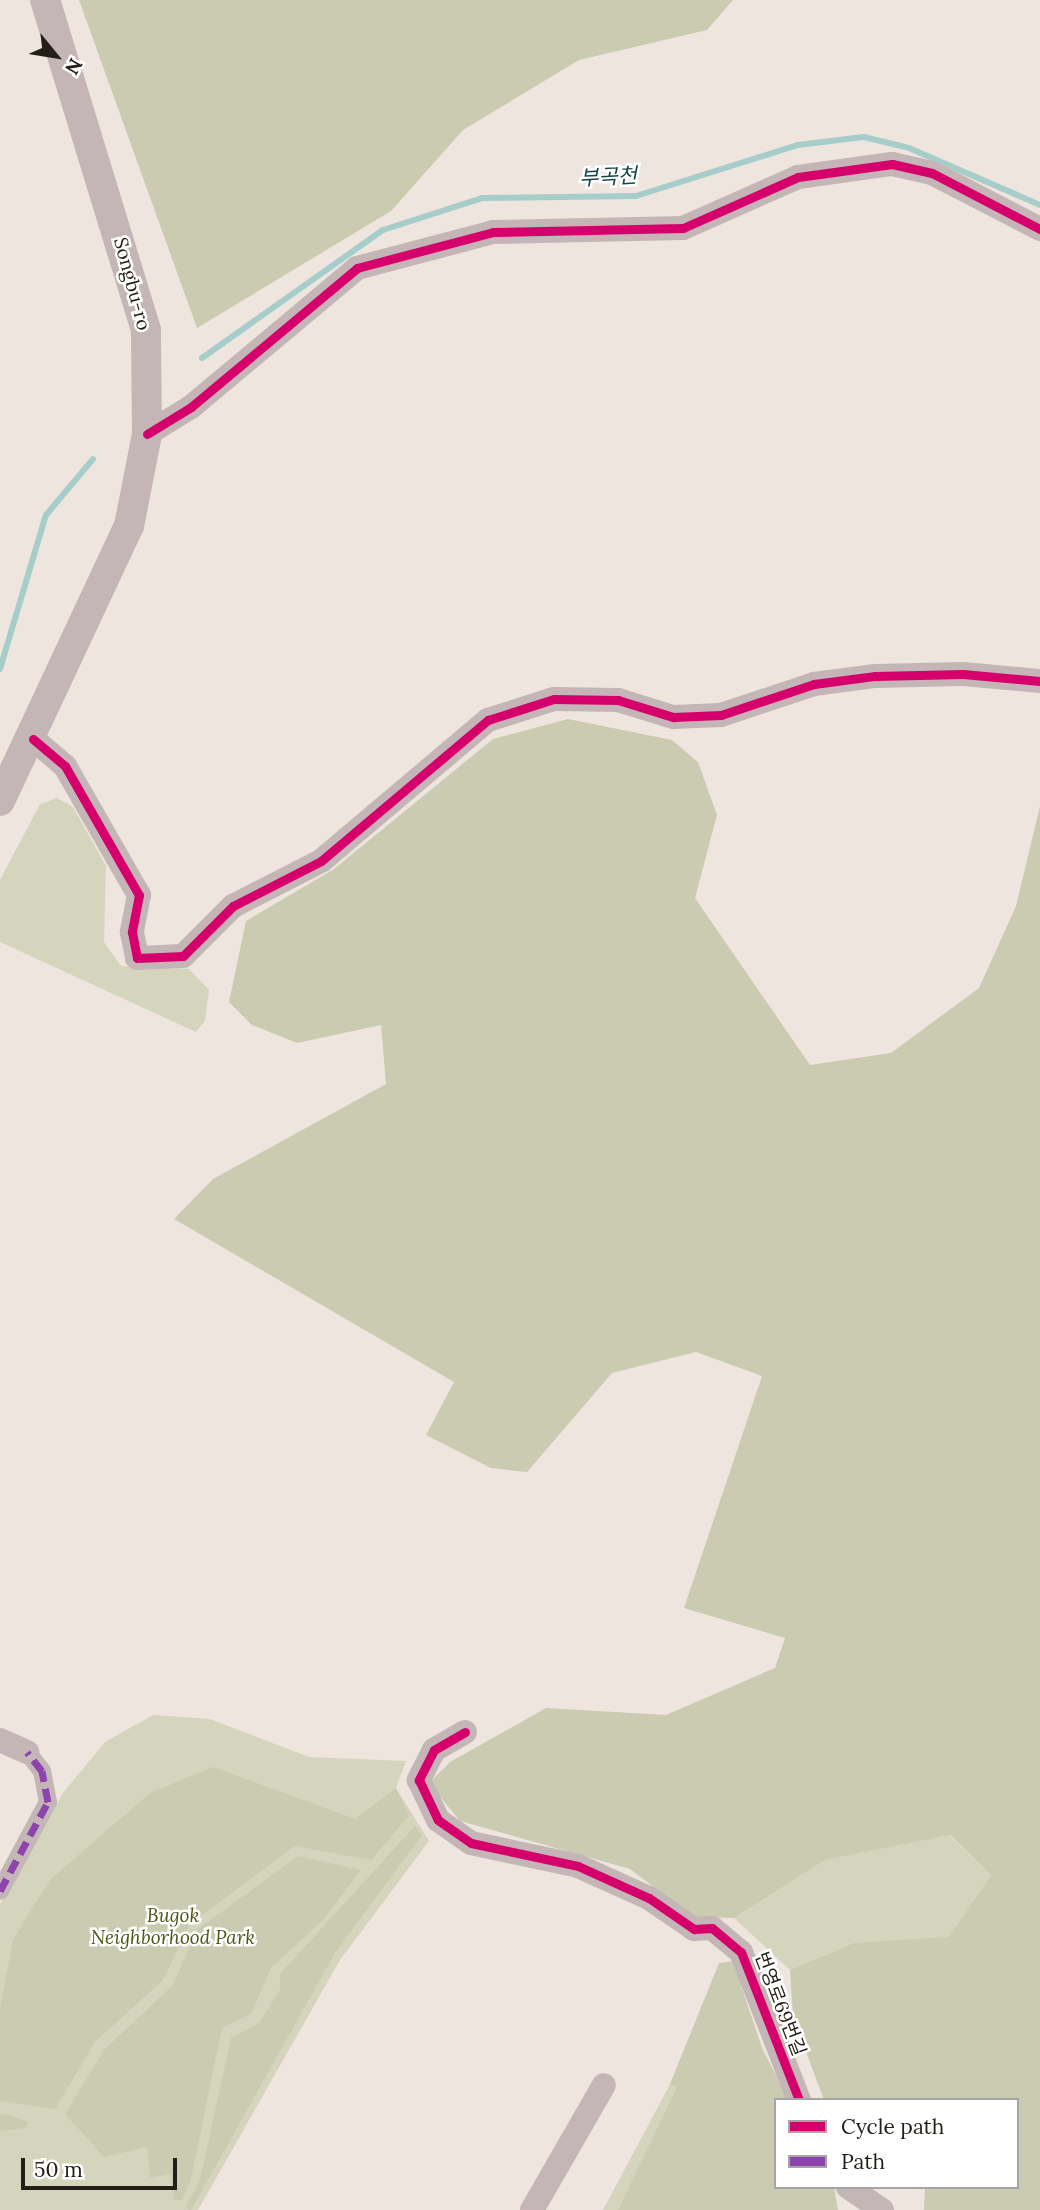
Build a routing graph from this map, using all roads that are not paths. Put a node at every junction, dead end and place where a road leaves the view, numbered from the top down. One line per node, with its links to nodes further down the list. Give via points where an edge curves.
1 (45, 0): 3 (street, Songbu-ro, via 146,330)
2 (1040, 229): 3 (street, via 932,173 892,164 798,177 683,228 493,232 357,268 191,407)
3 (147, 434): 5 (street, Songbu-ro, via 129,527)
4 (1040, 681): 5 (street, via 876,677 814,684 721,715 673,718 618,700 554,699 488,720 321,861 233,906 183,956 137,958 132,932 139,895 65,766)
5 (33, 739): 6 (street, Songbu-ro)
6 (0, 801)
7 (465, 1732): 12 (street, 번영로69번길, via 434,1750 419,1780 438,1820 471,1843 578,1867 649,1898 694,1929 712,1928 741,1952)
8 (0, 1740): 9 (street)
9 (27, 1752): 10 (street, via 42,1771 48,1802)
10 (0, 1891)
11 (604, 2085): 14 (street)
12 (798, 2098)
13 (851, 2189): 15 (street)
14 (532, 2210)
15 (882, 2210)

